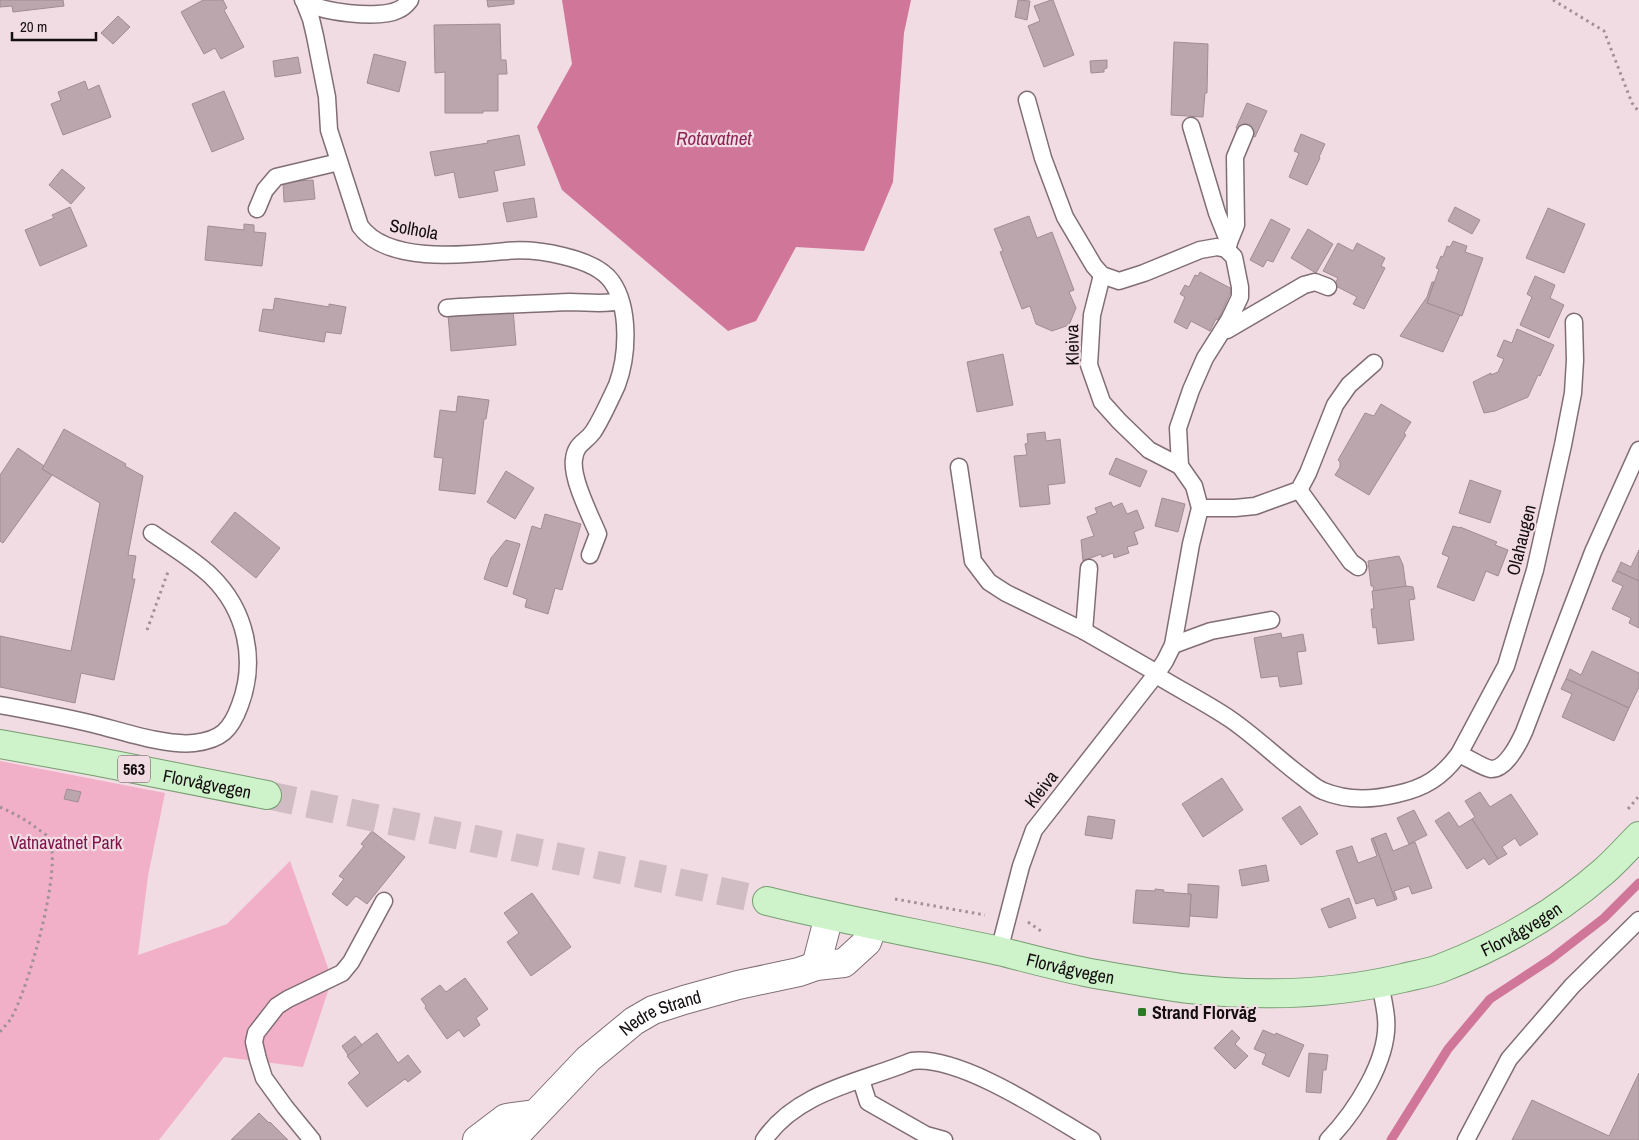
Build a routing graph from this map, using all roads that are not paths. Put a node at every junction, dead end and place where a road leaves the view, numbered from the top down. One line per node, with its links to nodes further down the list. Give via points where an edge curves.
1 (303, 0): 2 (lane, Solhola, via 328,10 361,14 398,10); 6 (lane, Solhola, via 315,36 327,97 329,130)
2 (410, 0)
3 (1027, 100): 9 (lane, via 1043,158 1065,216)
4 (1190, 126): 8 (lane)
5 (1245, 133): 8 (lane, via 1235,157 1236,225)
6 (339, 162): 7 (lane, via 276,177 265,190); 11 (lane, Solhola, via 360,226 376,242 428,255 521,250 567,257 598,270 612,282)
7 (258, 209)
8 (1228, 246): 9 (lane, via 1200,250 1144,274 1119,280); 14 (lane, via 1234,257 1240,297)
9 (1102, 275): 17 (lane, Kleiva, via 1092,315 1089,365 1102,402 1149,450)
10 (1328, 287): 14 (lane, via 1315,282 1304,285)
11 (620, 302): 12 (lane); 22 (lane, Solhola, via 626,346 617,384 592,433 577,447 574,460 581,494 598,534)
12 (447, 308)
13 (1574, 322): 31 (lane, Olahaugen, via 1572,394 1564,445 1535,570 1506,666)
14 (1223, 330): 17 (lane, via 1205,358 1182,414 1178,428)
15 (1374, 363): 19 (lane, via 1349,385 1335,405)
16 (1639, 450): 31 (lane, via 1593,552 1524,732 1512,754 1499,767 1491,769)
17 (1180, 466): 20 (lane, Kleiva, via 1194,486)
18 (959, 467): 26 (lane, via 973,561 989,582)
19 (1299, 490): 20 (lane, via 1255,506); 23 (lane, via 1351,562)
20 (1200, 508): 27 (lane, Kleiva)
21 (152, 533): 29 (lane, via 211,576 237,612 249,650 244,696 228,730 210,739 182,743)
22 (590, 555)
23 (1358, 567)
24 (1089, 568): 26 (lane)
25 (1271, 620): 27 (lane, via 1211,631)
26 (1084, 631): 28 (lane)
27 (1173, 645): 28 (lane, Kleiva)
28 (1156, 673): 31 (lane, Olahaugen, via 1230,719 1322,791 1365,800 1414,791 1438,777); 39 (lane, Kleiva, via 1034,830)
29 (0, 705)
30 (0, 744): 32 (main road, Florvågvegen / 563)
31 (1459, 754)
32 (267, 795)
33 (1631, 825): 41 (main road, Florvågvegen, via 1605,871 1565,903 1523,930 1438,970)
34 (767, 901): 36 (main road, Florvågvegen)
35 (384, 902): 44 (lane, via 342,973 277,1006 256,1033 254,1042 264,1078)
36 (829, 916): 38 (main road, Florvågvegen); 40 (street)
37 (1639, 920): 51 (lane, via 1572,986 1509,1059)
38 (873, 925): 39 (main road, Florvågvegen); 40 (street, Nedre Strand, via 867,942 844,963)
39 (999, 951): 41 (main road, Florvågvegen, via 1085,972 1182,988 1283,993)
40 (816, 966): 43 (street, Nedre Strand, via 653,1010 634,1021 588,1059)
41 (1380, 983): 50 (lane, via 1386,1019 1379,1059 1356,1106)
42 (861, 1080): 47 (lane, via 828,1091 796,1108); 48 (lane, via 868,1102 926,1135); 49 (lane, via 912,1061 924,1059 950,1065 1013,1095)
43 (535, 1114): 45 (street, via 506,1118); 46 (street, Nedre Strand)
44 (312, 1140)
45 (477, 1140)
46 (511, 1140)
47 (764, 1140)
48 (944, 1140)
49 (1092, 1140)
50 (1328, 1140)
51 (1466, 1140)

